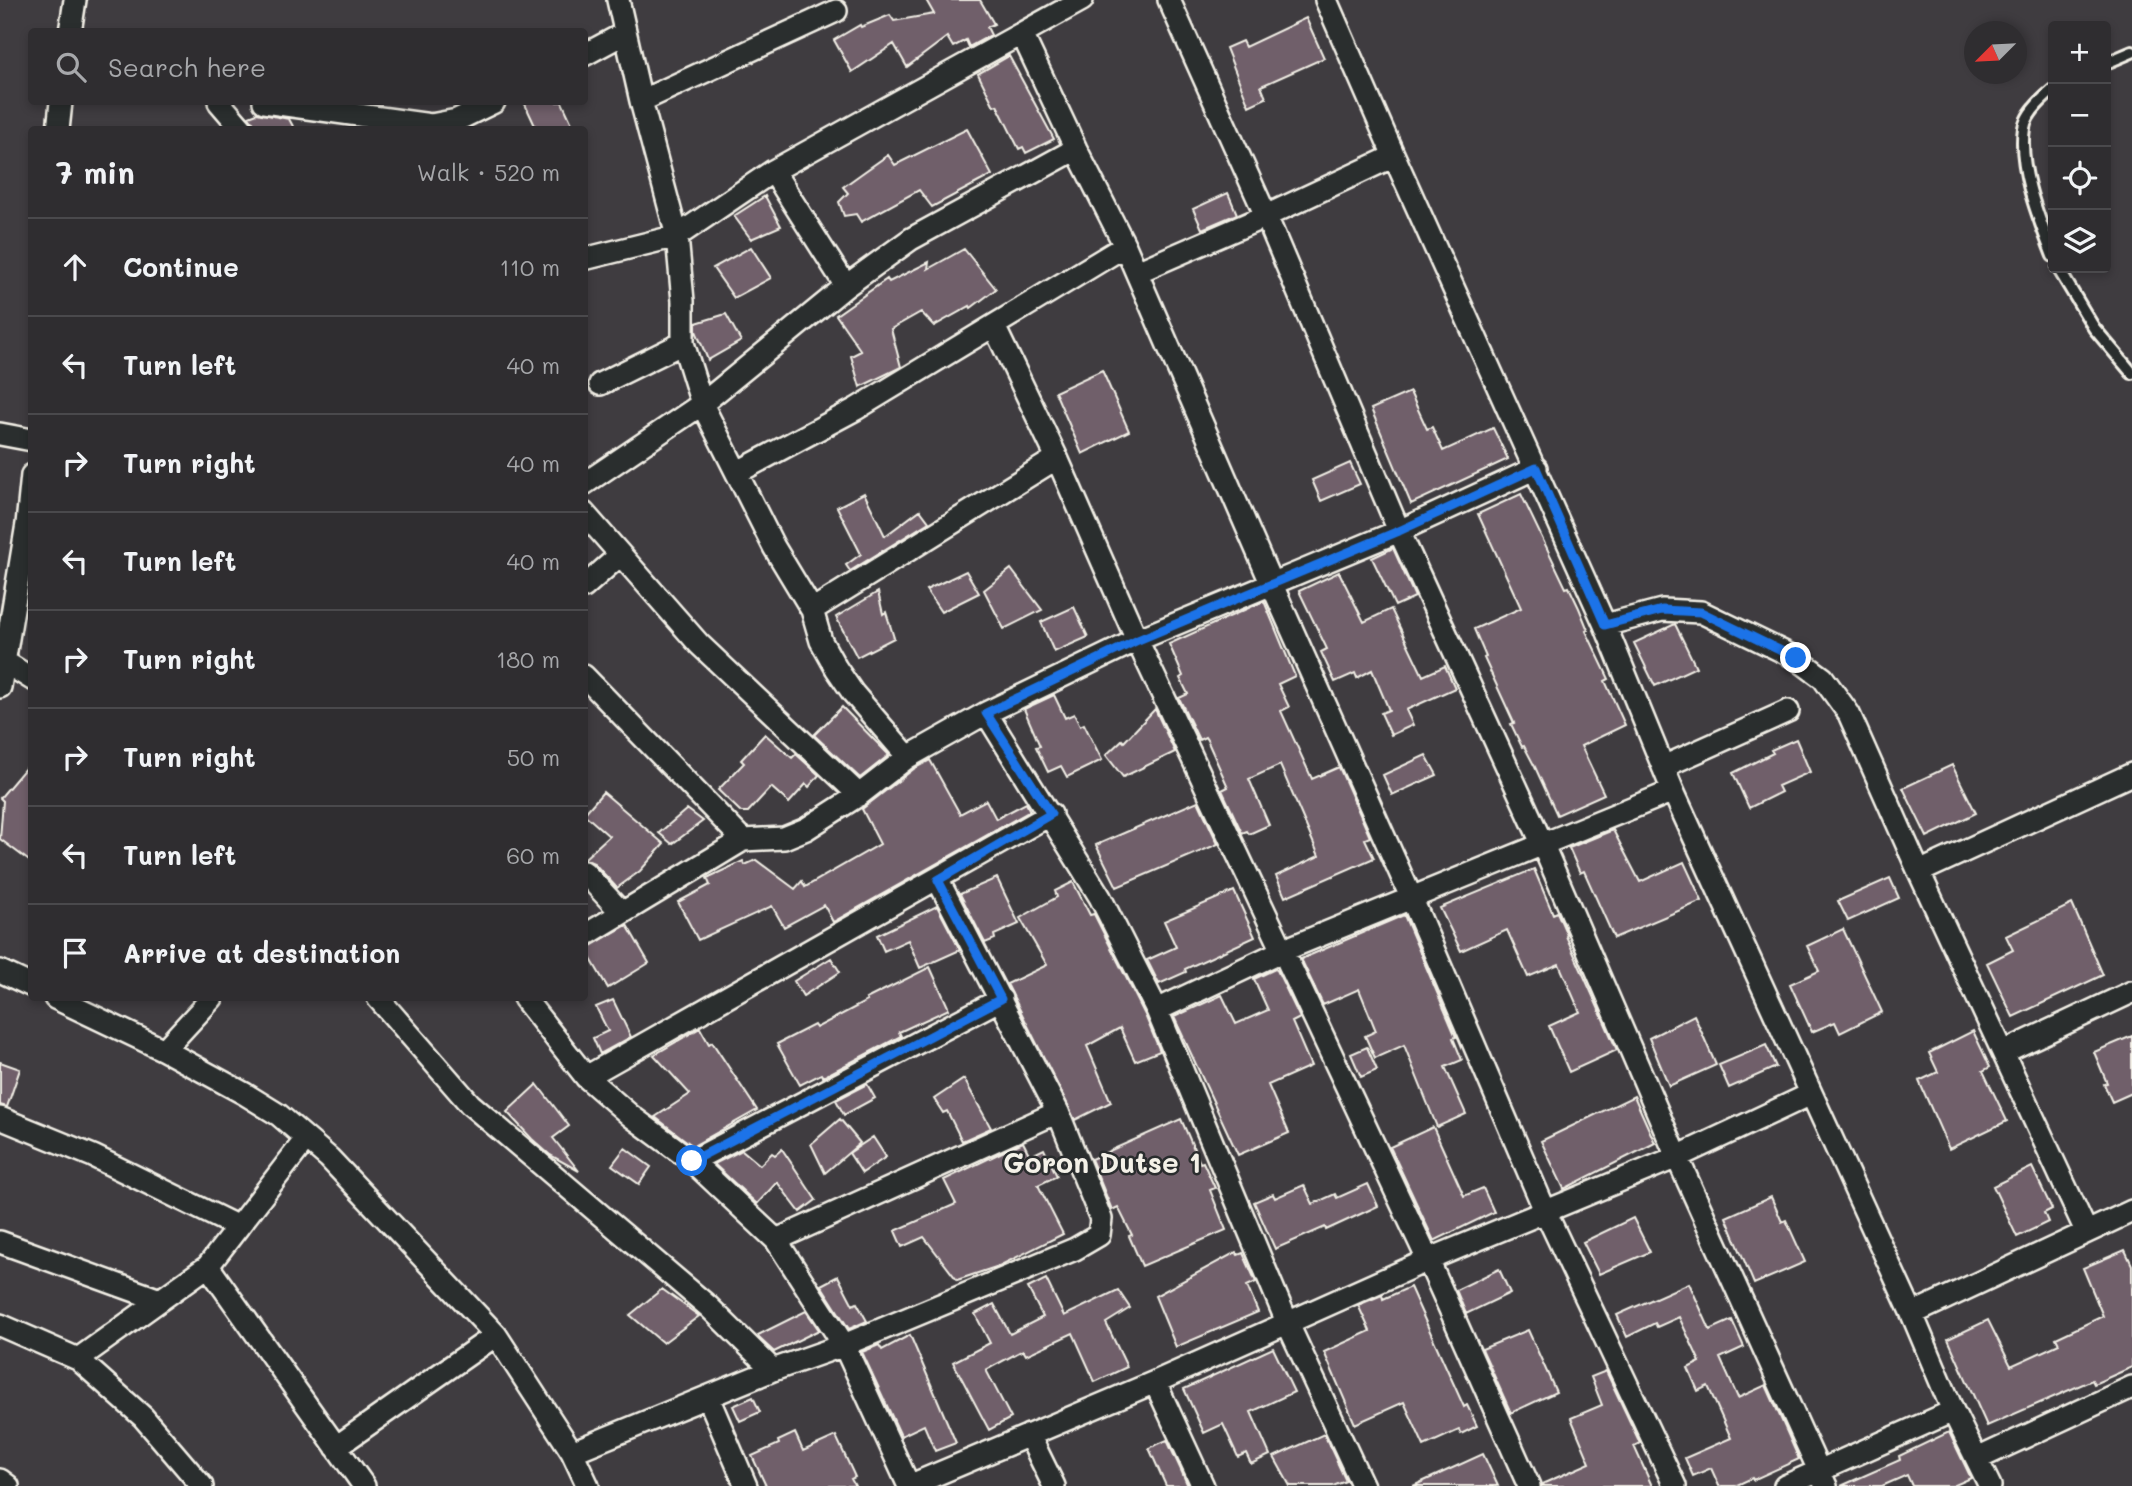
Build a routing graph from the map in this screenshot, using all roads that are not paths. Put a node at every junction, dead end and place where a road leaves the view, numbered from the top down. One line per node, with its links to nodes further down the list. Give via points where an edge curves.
1 (75, 0): 7 (street)
2 (1082, 0): 9 (street)
3 (1170, 0): 26 (street)
4 (1326, 0): 24 (street)
5 (625, 3): 8 (street)
6 (836, 11): 14 (street)
7 (71, 28)
8 (625, 33): 11 (street); 14 (street)
9 (1023, 34): 23 (street); 25 (street)
10 (2132, 52): 12 (lane)
11 (588, 53)
12 (2111, 60)
13 (2048, 94): 28 (lane, via 2024,126 2024,161)
14 (641, 101): 27 (street)
15 (61, 105): 19 (street)
16 (222, 105): 20 (street)
17 (283, 105): 21 (street)
18 (488, 105): 22 (street, via 457,120)
19 (58, 126)
20 (240, 126)
21 (415, 126)
22 (428, 126)
23 (1076, 149): 29 (street); 33 (street, via 911,239)
24 (1394, 156): 26 (street); 42 (street)
25 (773, 172): 27 (street); 33 (street)
26 (1266, 216): 31 (street); 47 (street)
27 (677, 236): 30 (street); 35 (street)
28 (2048, 242)
29 (1125, 246): 31 (street); 34 (street)
30 (588, 259)
31 (1137, 272): 50 (street)
32 (2061, 273): 36 (lane, via 2094,328)
33 (846, 286): 38 (street)
34 (994, 326): 41 (street); 43 (street, via 856,409)
35 (683, 343): 37 (street); 38 (street)
36 (2132, 373)
37 (600, 384)
38 (702, 404): 43 (street); 44 (street)
39 (0, 434): 40 (street)
40 (28, 439)
41 (1058, 458): 51 (street); 54 (street)
42 (1536, 468): 47 (street); 52 (street)
43 (738, 472): 51 (street, via 774,547)
44 (588, 481)
45 (588, 518): 48 (street)
46 (28, 530): 53 (street)
47 (1399, 531): 50 (street); 68 (street)
48 (620, 555): 49 (street); 65 (street, via 699,644)
49 (588, 583)
50 (1272, 585): 54 (street); 72 (street)
51 (812, 610): 61 (street, via 821,641 853,693)
52 (1605, 625): 62 (street); 69 (street, via 1662,610 1701,612 1796,658 1823,678 1849,714)
53 (4, 630): 55 (street)
54 (1138, 640): 60 (street); 75 (street)
55 (5, 662): 56 (street); 58 (street)
56 (28, 676)
57 (588, 680): 67 (street)
58 (0, 687)
59 (1788, 711): 62 (street)
60 (986, 713): 61 (street); 66 (street)
61 (908, 757): 65 (street)
62 (1663, 768): 64 (street)
63 (2132, 774): 69 (street)
64 (1673, 791): 68 (street); 88 (street)
65 (859, 794): 67 (street, via 784,838)
66 (1051, 814): 71 (street); 84 (street, via 1112,918)
67 (743, 840): 73 (street)
68 (1542, 843): 72 (street); 92 (street)
69 (1919, 872): 86 (street)
70 (588, 876): 73 (street)
71 (938, 880): 79 (street); 87 (street)
72 (1411, 897): 75 (street); 95 (street)
73 (622, 913): 74 (street)
74 (588, 934)
75 (1284, 950): 84 (street); 100 (street)
76 (0, 971): 77 (street)
77 (28, 984)
78 (2132, 992): 86 (street)
79 (1001, 999): 89 (street); 93 (street)
80 (61, 1001): 85 (street)
81 (209, 1001): 85 (street)
82 (381, 1001): 109 (street, via 470,1104 709,1307)
83 (526, 1001): 87 (street)
84 (1157, 1010): 104 (street)
85 (164, 1050): 91 (street, via 279,1115)
86 (2004, 1052): 97 (street)
87 (586, 1077): 93 (street)
88 (1811, 1094): 92 (street); 103 (street)
89 (1058, 1112): 98 (street); 107 (street, via 1101,1219 1099,1235)
90 (0, 1118): 96 (street, via 93,1156)
91 (306, 1139): 96 (street); 106 (street)
92 (1676, 1157): 95 (street); 118 (street)
93 (692, 1161): 98 (street)
94 (2132, 1211): 97 (street)
95 (1546, 1213): 100 (street); 130 (street)
96 (238, 1227): 101 (street)
97 (2087, 1231): 103 (street)
98 (776, 1240): 107 (street)
99 (0, 1242): 102 (street)
100 (1428, 1261): 104 (street); 129 (street)
101 (208, 1266): 102 (street); 115 (street)
102 (160, 1300): 108 (street)
103 (1912, 1314): 113 (street)
104 (1287, 1322): 110 (street); 128 (street)
105 (0, 1325): 108 (street)
106 (496, 1335): 115 (street); 116 (street)
107 (844, 1345): 109 (street); 125 (street)
108 (78, 1359): 121 (street, via 143,1417)
109 (773, 1370): 112 (street)
110 (1155, 1382): 114 (street); 127 (street)
111 (2132, 1387): 117 (street)
112 (708, 1397): 116 (street); 124 (street)
113 (1953, 1411): 117 (street); 118 (street)
114 (1029, 1435): 125 (street); 126 (street)
115 (336, 1447): 122 (street)
116 (572, 1452): 123 (street)
117 (1977, 1459): 132 (street)
118 (1823, 1478): 131 (street)
119 (0, 1480): 120 (street)
120 (8, 1486)
121 (202, 1486)
122 (364, 1486)
123 (588, 1486)
124 (746, 1486)
125 (909, 1486)
126 (1054, 1486)
127 (1203, 1486)
128 (1363, 1486)
129 (1529, 1486)
130 (1675, 1486)
131 (1785, 1486)
132 (1990, 1486)

